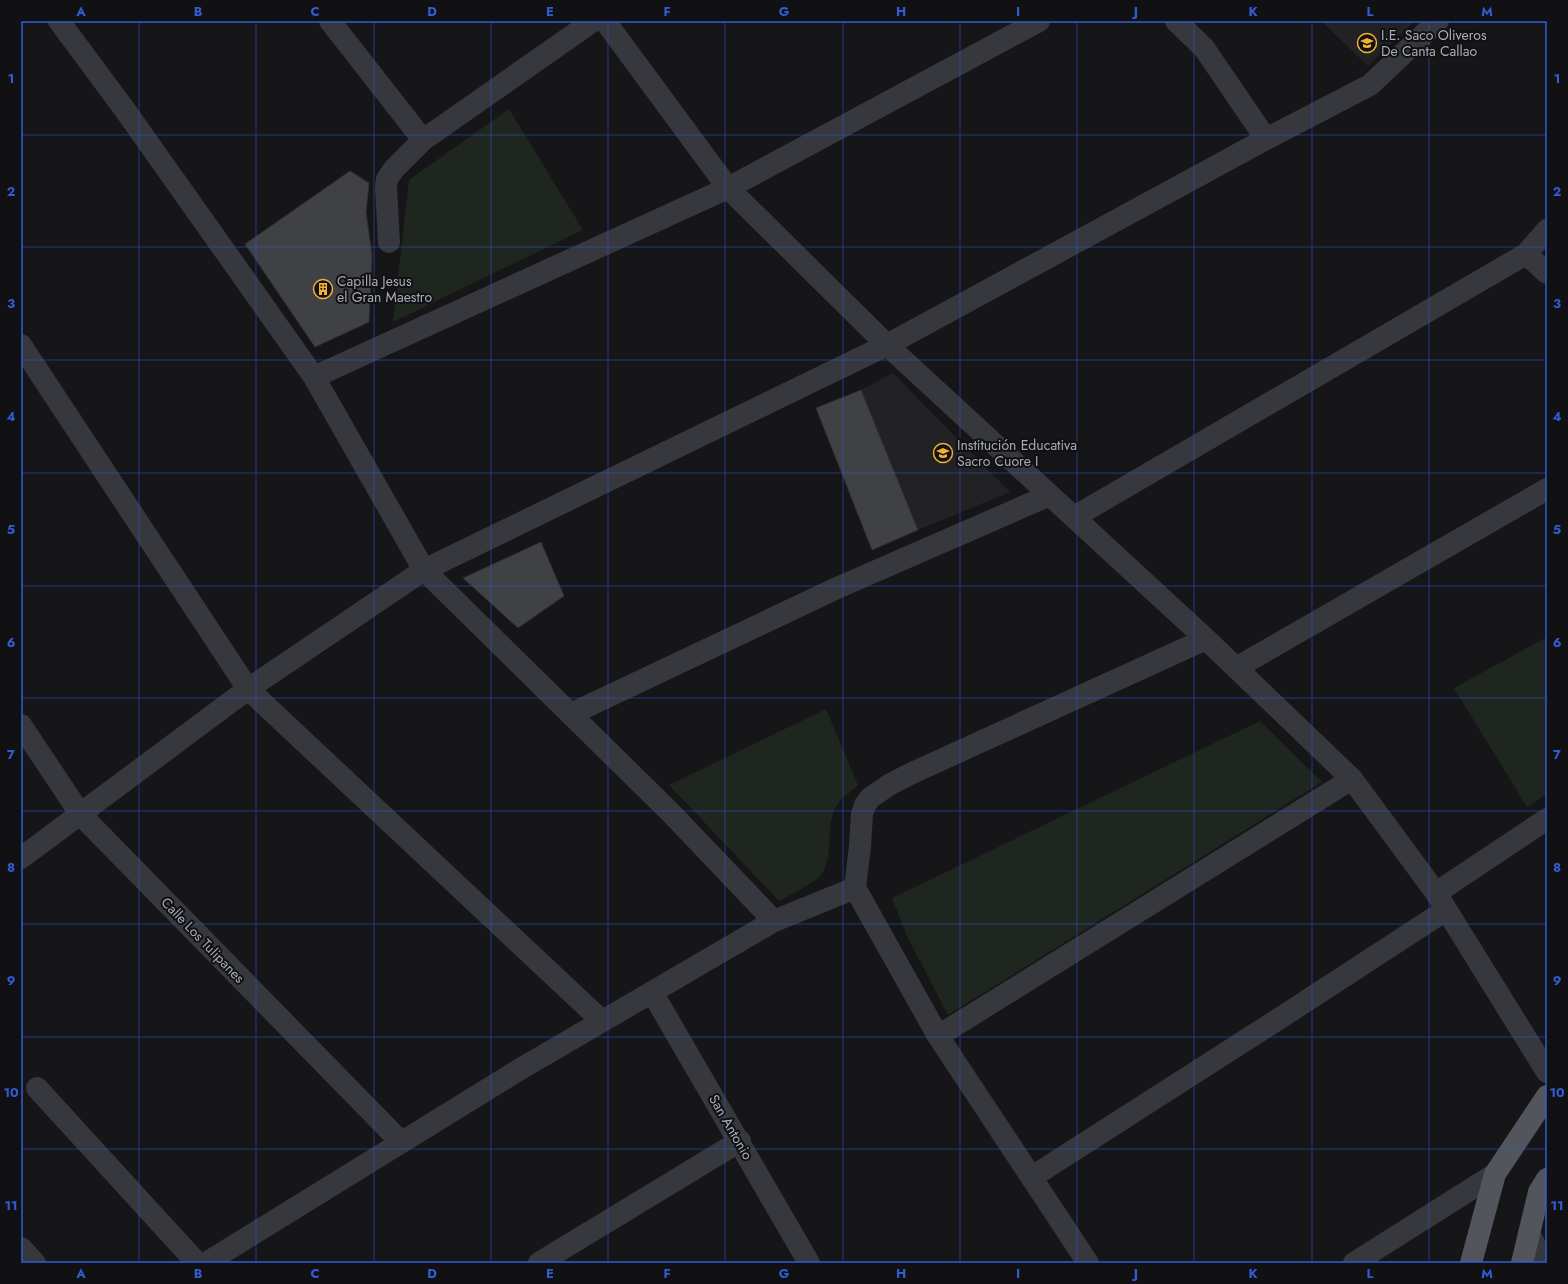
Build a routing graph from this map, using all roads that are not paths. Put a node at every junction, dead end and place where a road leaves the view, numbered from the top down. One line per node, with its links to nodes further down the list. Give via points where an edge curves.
1 (59, 21): 17 (street)
2 (330, 21): 9 (street)
3 (593, 21): 9 (street)
4 (605, 21): 10 (street)
5 (1039, 21): 10 (street)
6 (1176, 21): 8 (street, via 1204,48)
7 (1438, 21): 8 (street, via 1370,85)
8 (1266, 139): 16 (street)
9 (423, 140): 12 (street, via 387,179)
10 (728, 188): 16 (street); 17 (street)
11 (1547, 230): 13 (street)
12 (389, 242)
13 (1526, 254): 14 (street); 20 (street)
14 (1547, 273)
15 (21, 344): 24 (street)
16 (887, 345): 19 (street); 21 (street)
17 (314, 377): 21 (street)
18 (1547, 489): 23 (street)
19 (1050, 495): 20 (street); 25 (street, via 837,588)
20 (1074, 518): 22 (street)
21 (424, 570): 24 (street); 25 (street)
22 (1206, 639): 23 (street); 31 (street, via 910,774 870,798 862,814)
23 (1236, 668): 27 (street)
24 (248, 689): 28 (street); 35 (street)
25 (572, 714): 33 (street)
26 (21, 725): 28 (street, Calle Los Tulipanes)
27 (1352, 779): 32 (street); 36 (street)
28 (81, 814): 30 (street); 41 (street, Calle Los Tulipanes)
29 (1547, 819): 32 (street)
30 (21, 858)
31 (855, 888): 33 (street); 36 (street)
32 (1441, 901): 37 (street); 43 (street, via 1274,1022)
33 (774, 921): 34 (street)
34 (652, 992): 35 (street); 40 (street, San Antonio)
35 (602, 1021): 41 (street)
36 (938, 1036): 43 (street)
37 (1547, 1072)
38 (37, 1088): 48 (street)
39 (1547, 1096): 42 (main road)
40 (740, 1141): 50 (street); 51 (street, San Antonio)
41 (401, 1142): 49 (street)
42 (1495, 1174): 53 (street); 54 (main road)
43 (1032, 1177): 52 (street)
44 (1547, 1179): 45 (main road, via 1539,1192)
45 (1529, 1233): 55 (main road); 56 (street)
46 (21, 1248): 47 (street)
47 (35, 1263)
48 (197, 1263)
49 (206, 1263)
50 (539, 1263)
51 (809, 1263)
52 (1088, 1263)
53 (1354, 1263)
54 (1471, 1263)
55 (1522, 1263)
56 (1544, 1263)

